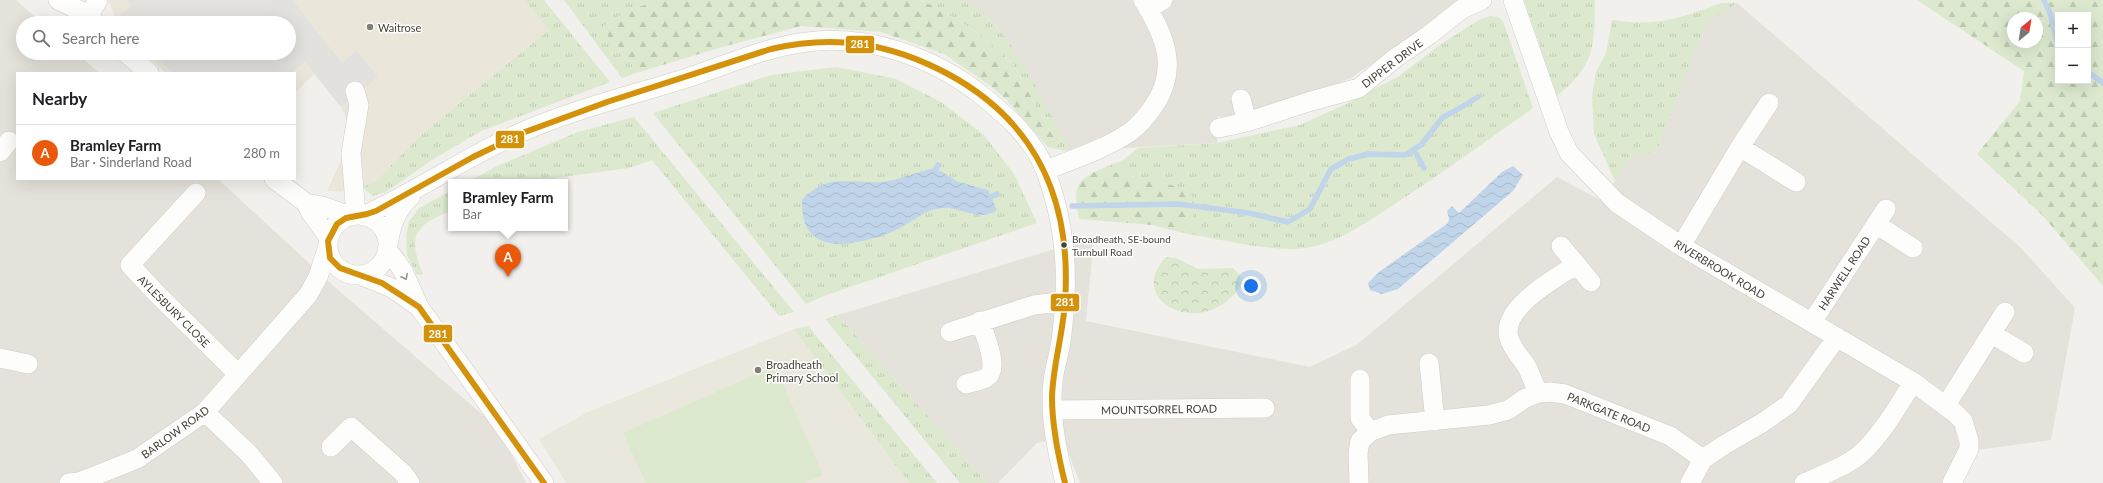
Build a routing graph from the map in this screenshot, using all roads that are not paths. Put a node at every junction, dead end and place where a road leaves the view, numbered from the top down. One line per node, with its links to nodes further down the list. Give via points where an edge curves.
1 (58, 0): 5 (street)
2 (1482, 0): 11 (street, DIPPER DRIVE, via 1462,9 1394,59 1360,88)
3 (1513, 0): 23 (street, RIVERBROOK ROAD, via 1550,107 1569,153 1617,203)
4 (1151, 3): 14 (street, via 1166,46 1168,61 1163,91 1154,106 1144,120 1130,132 1088,154)
5 (94, 13)
6 (134, 60): 7 (street)
7 (149, 72)
8 (355, 91): 20 (street, via 359,105 351,153)
9 (1240, 98): 11 (street)
10 (1769, 103): 13 (street)
11 (1247, 122): 12 (street, DIPPER DRIVE)
12 (1218, 128)
13 (1740, 147): 16 (street); 23 (street)
14 (1046, 170): 17 (street, via 1031,144 1015,124 963,81 930,64 876,46 839,41 806,42 761,53 575,111 484,151); 30 (street, via 1065,250)
15 (275, 180): 19 (street)
16 (1796, 182)
17 (418, 189): 20 (street); 24 (street, via 396,213)
18 (196, 192): 42 (street, AYLESBURY CLOSE, via 130,265)
19 (306, 203): 20 (street); 21 (street)
20 (356, 216): 21 (street, via 334,226); 24 (street, via 376,222 382,228)
21 (328, 242): 27 (street, via 331,260 337,267); 29 (street, BARLOW ROAD, via 318,277)
22 (1561, 246): 26 (street)
23 (1681, 246): 34 (street, RIVERBROOK ROAD)
24 (387, 248): 27 (street, via 382,262 375,270); 31 (street, one-way to 31, via 404,273)
25 (1913, 248): 34 (street, HARWELL ROAD, via 1881,217)
26 (1576, 265): 28 (street); 46 (street, via 1522,303 1509,326 1508,338 1527,367)
27 (358, 275): 29 (street, BARLOW ROAD, via 332,281); 31 (street, via 392,288)
28 (1591, 282)
29 (308, 295): 42 (street, BARLOW ROAD)
30 (1066, 301): 33 (street, via 1034,305); 49 (street, via 1053,382)
31 (419, 307): 58 (street)
32 (2005, 312): 36 (street)
33 (980, 321): 35 (street); 45 (street, via 993,363 992,372 987,377)
34 (1812, 322): 37 (street, RIVERBROOK ROAD)
35 (950, 332)
36 (1992, 334): 38 (street); 47 (street)
37 (1836, 337): 44 (street, RIVERBROOK ROAD); 54 (street, via 1789,404)
38 (2024, 353)
39 (0, 358): 41 (street)
40 (1429, 363): 51 (street)
41 (28, 364)
42 (238, 374): 50 (street, BARLOW ROAD)
43 (1360, 379): 52 (street, via 1360,418)
44 (1913, 382): 47 (street, RIVERBROOK ROAD); 62 (street, via 1875,437 1854,459)
45 (966, 384)
46 (1538, 393): 51 (street, PARKGATE ROAD, via 1508,410 1489,415); 54 (street, PARKGATE ROAD, via 1564,394 1670,436)
47 (1946, 404): 63 (street, RIVERBROOK ROAD, via 1963,421 1969,441 1969,449)
48 (1265, 408): 49 (street, MOUNTSORREL ROAD)
49 (1053, 410): 59 (street, via 1058,454)
50 (205, 412): 55 (street, BARLOW ROAD, via 137,459 79,482); 56 (street, via 250,455)
51 (1435, 421): 52 (street, PARKGATE ROAD, via 1388,425)
52 (1370, 432): 60 (street, via 1360,441)
53 (331, 447): 57 (street, via 351,427)
54 (1703, 459): 61 (street)
55 (69, 483)
56 (273, 483)
57 (410, 483)
58 (544, 483)
59 (1065, 483)
60 (1358, 483)
61 (1690, 483)
62 (1804, 483)
63 (1952, 483)

